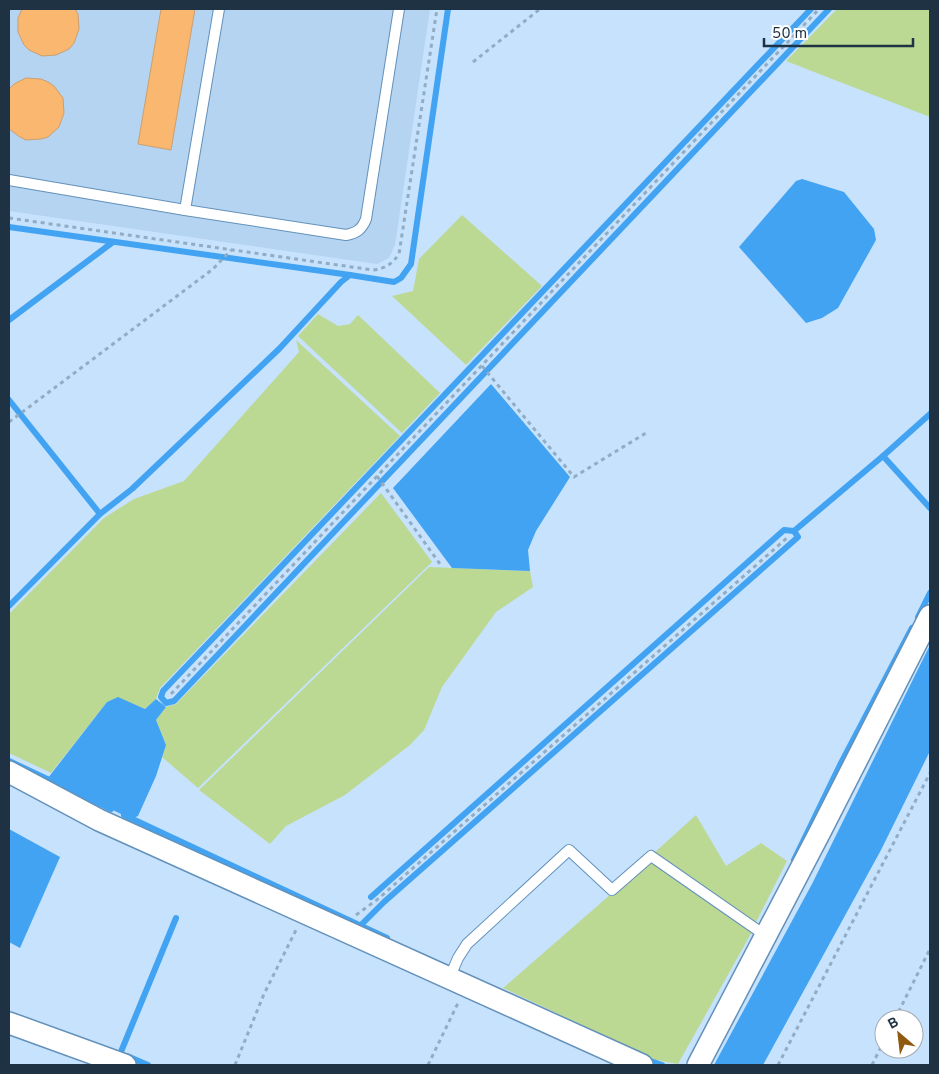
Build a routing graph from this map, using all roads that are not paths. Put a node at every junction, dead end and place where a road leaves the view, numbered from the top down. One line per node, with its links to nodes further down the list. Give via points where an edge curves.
1 (219, 9): 4 (lane)
2 (399, 9): 4 (lane, via 366,219 356,233 346,235)
3 (9, 180): 4 (lane)
4 (185, 210)
5 (930, 616): 7 (street)
6 (9, 772): 8 (street, via 99,820)
7 (766, 936): 8 (lane, via 651,856 612,890 569,850 467,944 458,958); 12 (street)
8 (458, 982): 11 (street)
9 (9, 1022): 10 (street)
10 (125, 1065)
11 (642, 1065)
12 (698, 1065)

